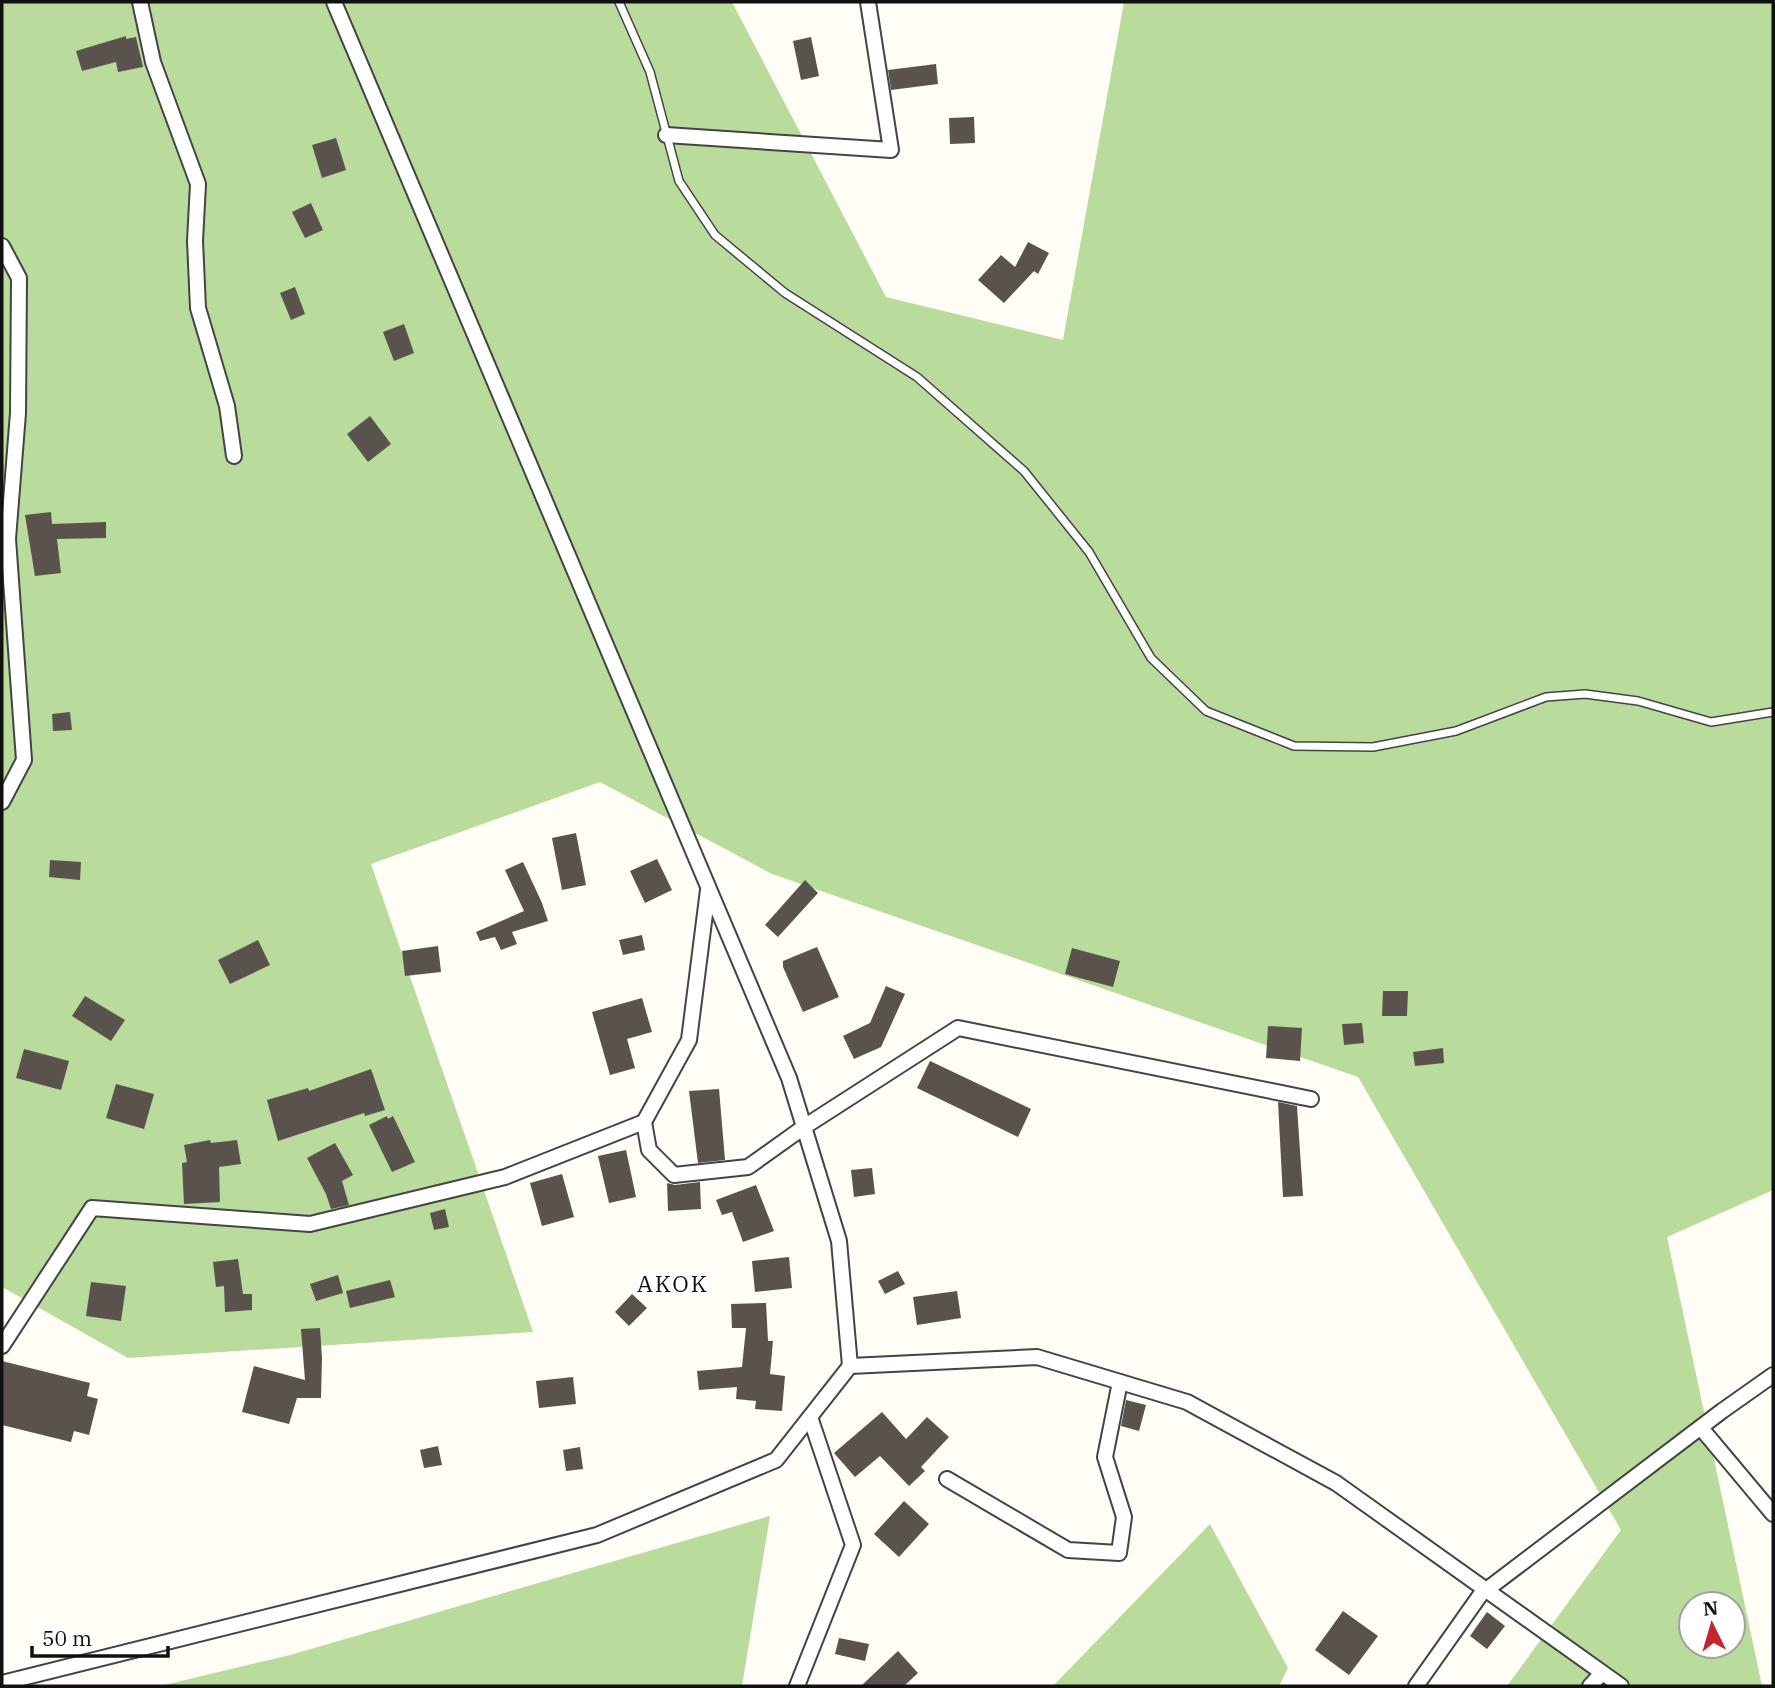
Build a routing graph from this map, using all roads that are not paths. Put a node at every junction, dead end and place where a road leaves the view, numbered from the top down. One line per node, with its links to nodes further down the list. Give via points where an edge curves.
1 (140, 2): 7 (street, via 153,62 198,184 198,308 227,406)
2 (334, 2): 10 (street)
3 (619, 2): 5 (lane, via 650,72)
4 (868, 2): 5 (street, via 891,150)
5 (666, 135): 8 (lane, via 679,181 715,236 785,293 917,377 1024,471 1089,552 1151,659 1206,711 1294,746 1373,747 1456,732 1546,697 1586,694 1638,701 1711,722)
6 (2, 246): 9 (street, via 19,278 18,413 8,539 24,760)
7 (234, 456)
8 (1773, 712)
9 (2, 802)
10 (708, 887): 12 (street, via 689,1040); 13 (street, via 789,1078)
11 (1311, 1099): 13 (street, via 958,1028)
12 (645, 1122): 13 (street, via 649,1150 674,1175 748,1167); 14 (street, via 505,1177 310,1224 92,1208)
13 (804, 1127): 15 (street, via 839,1241)
14 (2, 1346)
15 (850, 1366): 17 (street, via 1037,1357); 18 (street)
16 (1773, 1375): 19 (street)
17 (1120, 1382): 20 (street, via 1105,1457 1124,1517 1119,1553 1068,1550); 22 (street, via 1187,1402 1336,1483)
18 (810, 1417): 24 (street, via 776,1460 597,1535); 25 (street, via 853,1545)
19 (1701, 1428): 21 (street); 22 (street)
20 (947, 1479)
21 (1773, 1514)
22 (1486, 1590): 23 (street); 26 (street)
23 (1602, 1673): 27 (street); 28 (street)
24 (2, 1683)
25 (797, 1686)
26 (1416, 1686)
27 (1590, 1686)
28 (1621, 1686)

